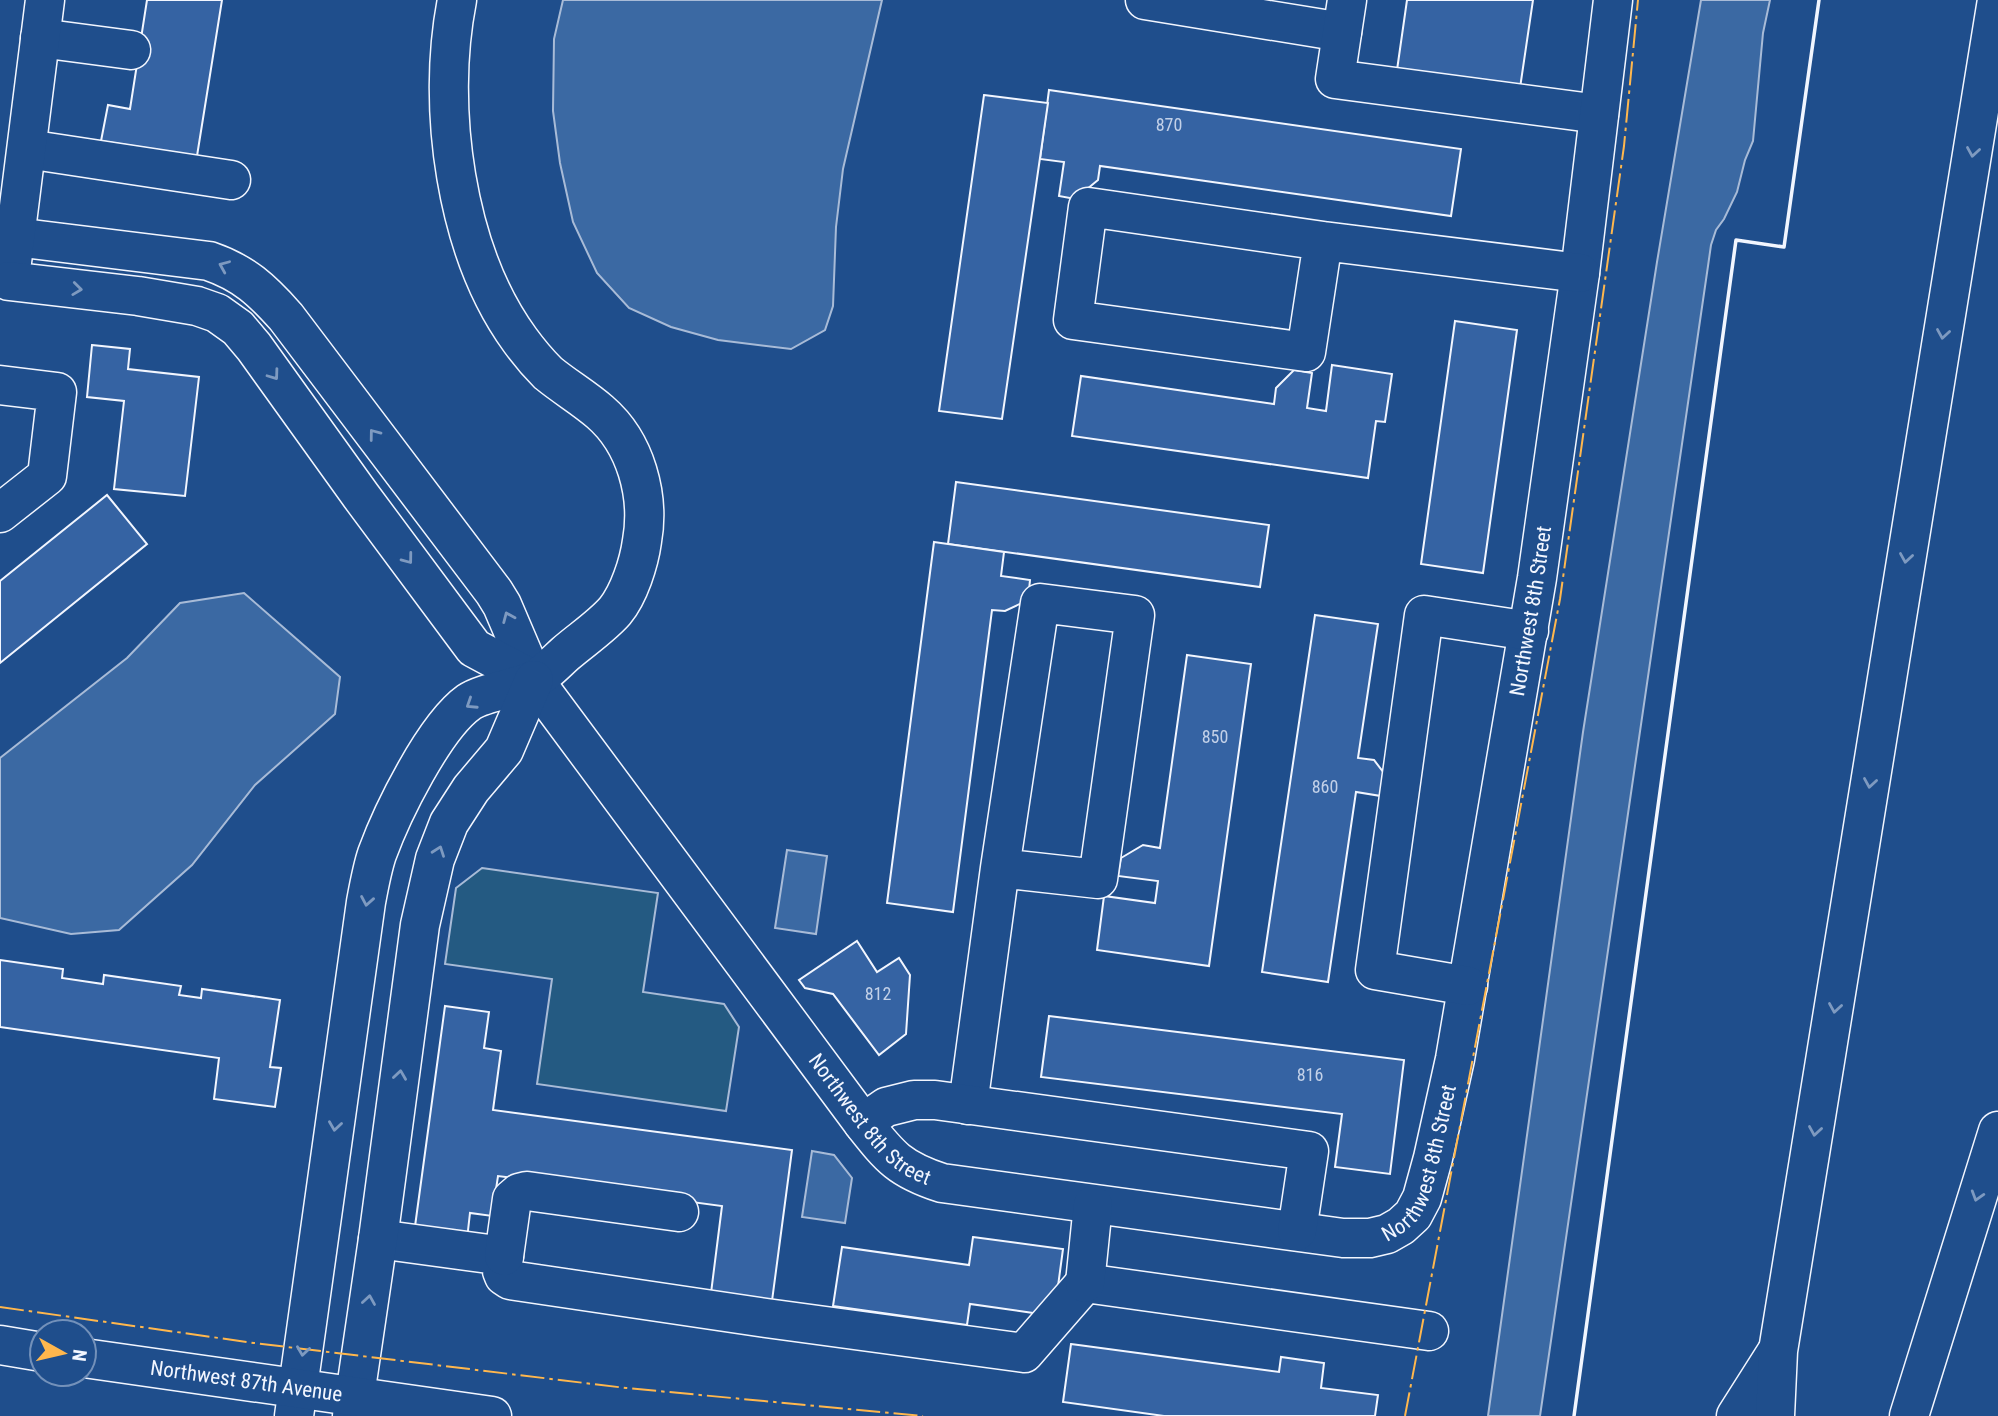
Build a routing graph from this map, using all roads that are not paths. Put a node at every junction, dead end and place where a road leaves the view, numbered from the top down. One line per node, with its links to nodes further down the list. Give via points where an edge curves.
1 (45, 0): 7 (main road)
2 (457, 0): 19 (main road, via 449,71 454,174 481,268 520,339 547,372 619,430 635,463 644,503 643,541 633,579 616,611)
3 (1144, 0): 6 (main road)
4 (1613, 0): 9 (main road, Northwest 8th Street)
5 (1997, 0): 34 (main road, one-way to 34)
6 (1345, 16): 9 (main road, via 1335,79)
7 (40, 38): 8 (main road); 10 (main road)
8 (131, 50)
9 (1599, 114): 14 (main road, Northwest 8th Street)
10 (27, 149): 11 (main road); 12 (main road)
11 (230, 180)
12 (15, 237): 15 (main road); 19 (main road, one-way to 12, via 494,592 286,317 247,278 209,261)
13 (1322, 241): 13 (main road, via 1088,207 1073,320 1306,352); 14 (main road)
14 (1580, 273): 18 (main road, Northwest 8th Street)
15 (5, 284): 19 (main road, one-way to 19, via 177,301 217,313 238,328 474,648)
16 (0, 385): 17 (main road, via 57,392 47,476)
17 (0, 513)
18 (1529, 631): 21 (main road, Northwest 8th Street); 21 (main road, via 1424,615 1375,970)
19 (534, 680): 23 (main road, Northwest 8th Street); 28 (main road, one-way to 19, via 420,925 435,859 449,823 504,750); 36 (main road, one-way to 36, via 471,701 447,724 420,764 376,856)
20 (1000, 868): 20 (main road, via 1040,603 1135,615 1098,879); 22 (main road)
21 (1468, 986): 27 (main road, Northwest 8th Street, via 1433,1158 1413,1215 1387,1234 1370,1238)
22 (968, 1105): 23 (main road, via 914,1101 886,1107); 27 (main road, via 1309,1151)
23 (863, 1123): 25 (main road, Northwest 8th Street, via 897,1163 919,1175 942,1183)
24 (1998, 1131): 41 (main road, one-way to 41)
25 (1093, 1205): 27 (main road, Northwest 8th Street); 30 (main road)
26 (679, 1212): 29 (main road, via 527,1191 512,1199)
27 (1297, 1231)
28 (378, 1239): 29 (main road); 37 (main road, one-way to 28)
29 (503, 1256): 30 (main road, via 502,1271 510,1280 1024,1353)
30 (1085, 1283): 31 (main road)
31 (1429, 1331)
32 (0, 1345): 33 (main road)
33 (28, 1350)
34 (1778, 1351): 39 (main road); 40 (main road)
35 (98, 1361): 36 (main road, Northwest 87th Avenue)
36 (296, 1403): 37 (main road, Northwest 87th Avenue)
37 (353, 1406): 38 (main road, Northwest 87th Avenue)
38 (492, 1416)
39 (1735, 1416)
40 (1775, 1416)
41 (1909, 1416)

